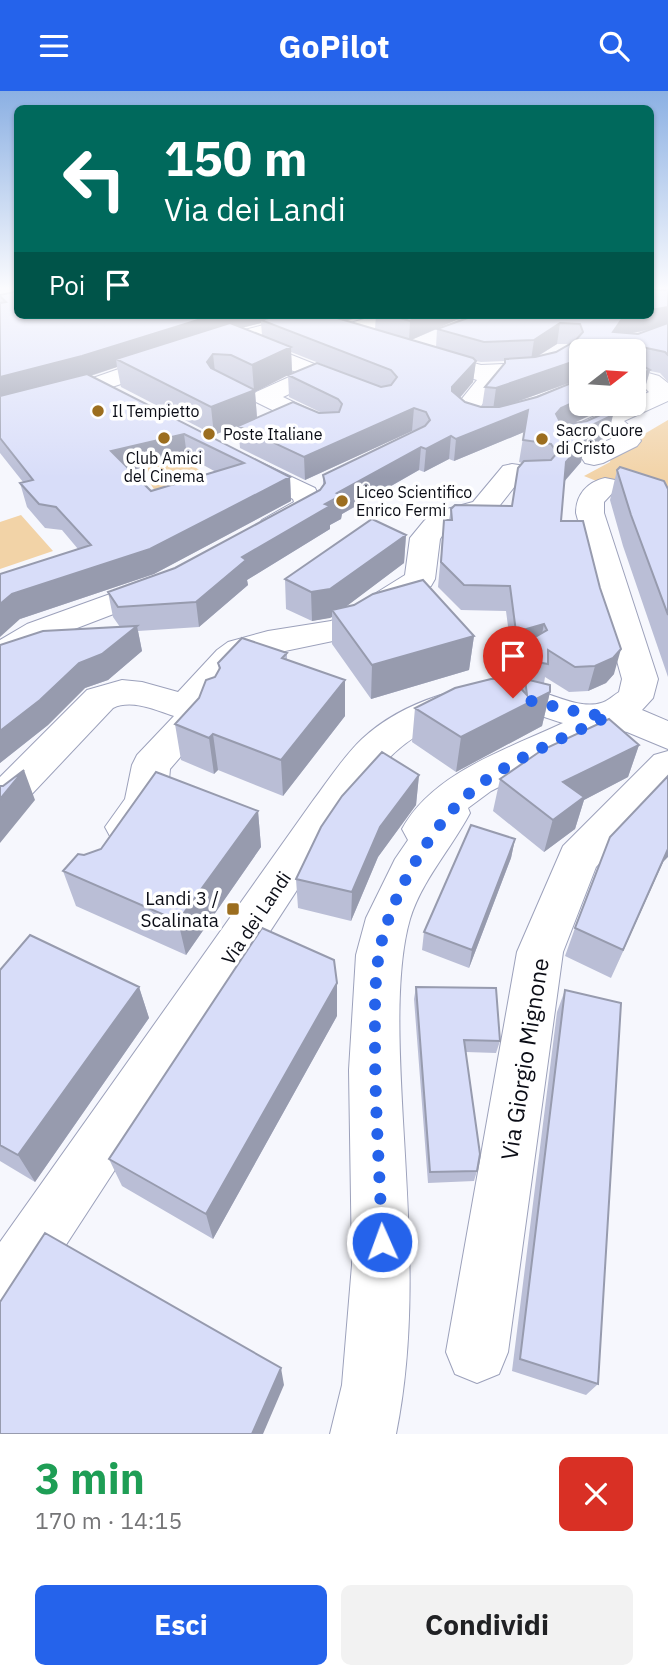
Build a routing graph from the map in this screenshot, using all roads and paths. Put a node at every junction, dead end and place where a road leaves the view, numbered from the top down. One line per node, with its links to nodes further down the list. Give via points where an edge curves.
1 (196, 353): 12 (street)
2 (268, 353): 5 (street)
3 (412, 353): 9 (street)
4 (564, 353): 9 (street, via 535,370)
5 (271, 354): 8 (street); 10 (street)
6 (646, 362): 7 (street)
7 (668, 364)
8 (237, 368)
9 (480, 372): 13 (street, via 489,383 464,411 483,421)
10 (317, 373): 14 (street); 21 (street, via 264,397)
11 (646, 380): 17 (street, via 659,387 661,395)
12 (95, 385): 16 (street); 18 (street)
13 (569, 393)
14 (368, 394)
15 (236, 395): 20 (street)
16 (123, 401)
17 (646, 402)
18 (1, 408)
19 (612, 418): 22 (street); 31 (street, via 611,424 628,441 600,471 590,513 640,679 635,698)
20 (278, 421)
21 (328, 428)
22 (567, 438)
23 (226, 453): 25 (street, via 312,496)
24 (537, 475): 29 (street, via 512,472 483,508 442,519 425,538 422,592 340,630 268,642)
25 (248, 538)
26 (190, 569): 28 (street, via 166,583 39,631)
27 (282, 610): 29 (street, via 242,644)
28 (0, 655)
29 (233, 665): 30 (street, via 206,702)
30 (164, 700): 34 (street, via 115,691 100,699); 36 (street, via 192,716 151,765 142,806)
31 (608, 716): 32 (street, Via dei Landi, via 636,721); 33 (street); 37 (street, Via dei Landi, via 580,715 537,701 486,699 421,720 375,749 326,813)
32 (666, 745): 38 (street, Via Giorgio Mignone, via 578,858 540,952)
33 (514, 763): 35 (street, via 454,797); 39 (street, via 466,796 443,821 410,871 388,918 379,955 375,1070 382,1265 374,1385)
34 (0, 801)
35 (423, 829)
36 (102, 860)
37 (0, 1293)
38 (477, 1352)
39 (363, 1434)

